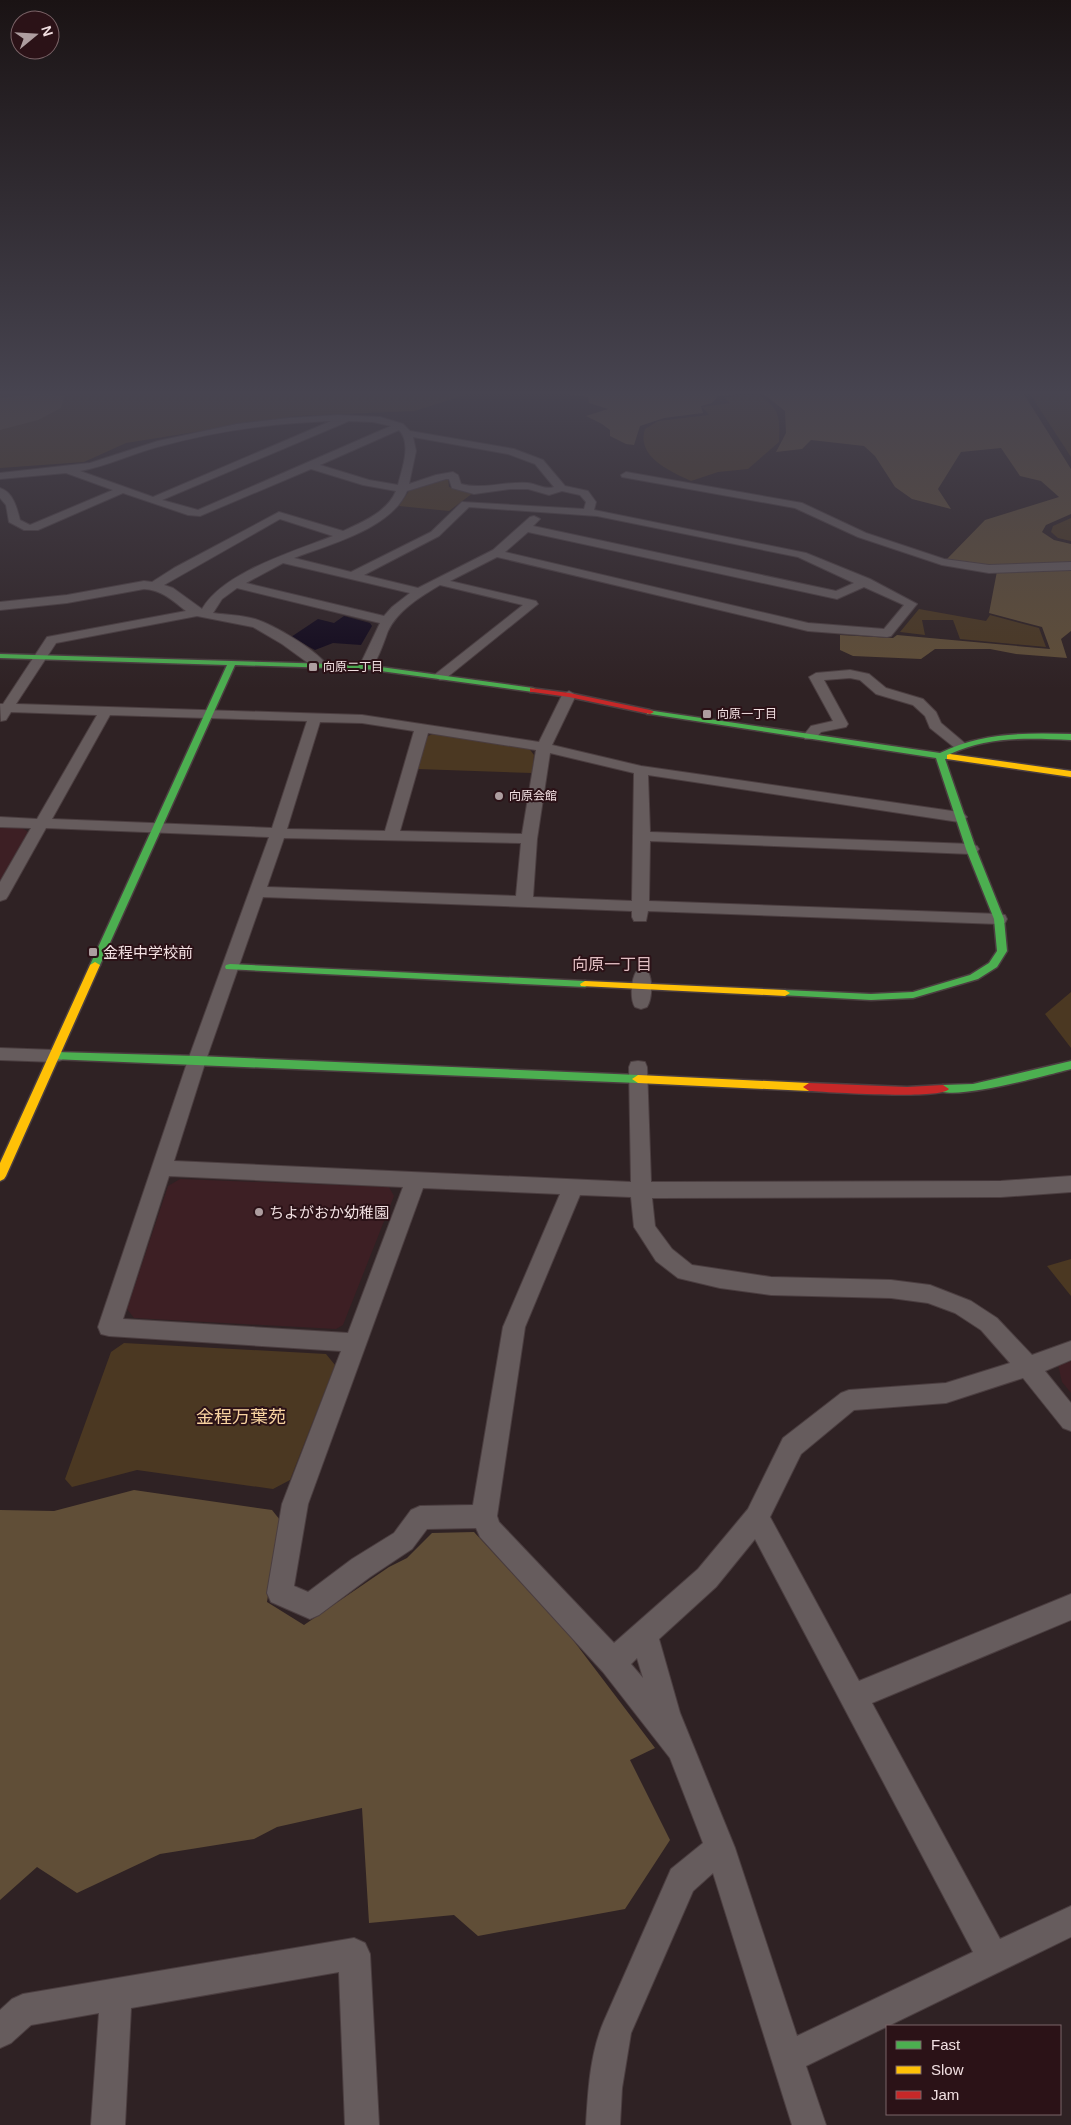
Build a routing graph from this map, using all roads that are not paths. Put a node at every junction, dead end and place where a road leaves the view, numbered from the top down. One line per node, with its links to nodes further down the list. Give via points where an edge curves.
1 (122, 490): 7 (street, via 34,528 15,522 11,504); 8 (street)
2 (175, 490): 8 (street)
3 (252, 490): 8 (street, via 200,513)
4 (401, 490): 12 (street, via 397,501 386,512)
5 (571, 490): 10 (street, via 584,493 591,502)
6 (706, 490): 15 (street, via 798,505 875,540 942,562 989,569)
7 (0, 491)
8 (155, 501)
9 (544, 509): 10 (street); 11 (street); 16 (street, via 466,504 435,534)
10 (588, 512): 18 (street, via 802,555)
11 (526, 528): 13 (street); 18 (street, via 837,595)
12 (343, 535): 14 (street); 20 (street, via 279,515)
13 (495, 553): 17 (street); 18 (street, via 808,627 887,633 911,604)
14 (282, 559): 16 (street); 19 (street)
15 (1071, 566)
16 (351, 577): 21 (street)
17 (441, 582): 21 (street); 30 (street, via 532,604)
18 (866, 582)
19 (236, 584): 23 (street, via 214,599); 24 (street)
20 (155, 585): 22 (street); 23 (street)
21 (419, 592): 24 (street)
22 (0, 606)
23 (202, 613): 26 (street, via 52,640); 28 (street, via 252,622 309,655)
24 (388, 621): 29 (street)
25 (0, 656): 26 (street)
26 (39, 658): 27 (street); 32 (street)
27 (232, 663): 28 (street); 34 (street)
28 (320, 665): 29 (street)
29 (366, 667): 30 (street)
30 (440, 676): 31 (street)
31 (569, 695): 37 (street, via 660,715); 40 (street)
32 (2, 711): 33 (street)
33 (106, 711): 34 (street); 46 (street)
34 (210, 714): 35 (street); 47 (street)
35 (315, 717): 36 (street, via 362,719); 48 (street)
36 (422, 728): 40 (street); 49 (street)
37 (810, 736): 39 (street, via 816,729 841,724 816,677 850,674 864,677 881,691 918,702 932,715 936,725); 41 (street)
38 (1071, 737): 39 (street, via 1000,736)
39 (960, 744): 41 (street)
40 (544, 747): 42 (street); 51 (street)
41 (940, 756): 43 (street); 44 (street)
42 (641, 770): 44 (street); 50 (street)
43 (1071, 775)
44 (959, 817): 52 (street)
45 (0, 822): 46 (street)
46 (42, 823): 47 (street); 54 (street)
47 (158, 828): 48 (street); 60 (street)
48 (278, 832): 49 (street); 53 (street)
49 (391, 836): 51 (street)
50 (642, 836): 52 (street); 56 (street)
51 (529, 839): 55 (street)
52 (971, 849): 57 (street)
53 (257, 892): 55 (street); 58 (street)
54 (0, 896)
55 (524, 901): 56 (street)
56 (640, 912): 57 (street)
57 (999, 919): 58 (street, via 1002,951 993,965 974,977 914,995 871,997 642,988)
58 (230, 967): 61 (street)
59 (0, 1054): 60 (street)
60 (55, 1056): 61 (street); 65 (street)
61 (197, 1060): 63 (street); 64 (street)
62 (1071, 1064): 63 (street, via 973,1088 907,1091)
63 (638, 1073): 69 (street)
64 (162, 1168): 66 (street); 70 (street, via 109,1327)
65 (0, 1176)
66 (416, 1180): 68 (street); 70 (street)
67 (1071, 1184): 69 (street, via 1001,1189)
68 (573, 1187): 69 (street); 74 (street, via 514,1327)
69 (641, 1190): 72 (street, via 645,1227 664,1255 686,1272 771,1286 891,1289 930,1294 963,1307 989,1324)
70 (355, 1343): 74 (street, via 295,1504 280,1593 310,1606 403,1541 420,1518)
71 (1071, 1350): 72 (street)
72 (1028, 1367): 73 (street); 75 (street, via 946,1393 849,1400 792,1446)
73 (1071, 1421)
74 (484, 1516): 78 (street, via 489,1529)
75 (756, 1517): 77 (street, via 707,1578); 79 (street)
76 (1071, 1607): 79 (street)
77 (644, 1634): 78 (street); 80 (street)
78 (613, 1662): 80 (street)
79 (853, 1697): 83 (street)
80 (678, 1746): 81 (street)
81 (720, 1848): 86 (street); 89 (street, via 682,1880 615,2032 605,2088)
82 (1071, 1921): 83 (street)
83 (993, 1958): 86 (street)
84 (116, 1995): 85 (street, via 23,2010); 87 (street); 88 (street, via 354,1954)
85 (0, 2032)
86 (789, 2057): 90 (street)
87 (108, 2125)
88 (362, 2125)
89 (603, 2125)
90 (809, 2125)

